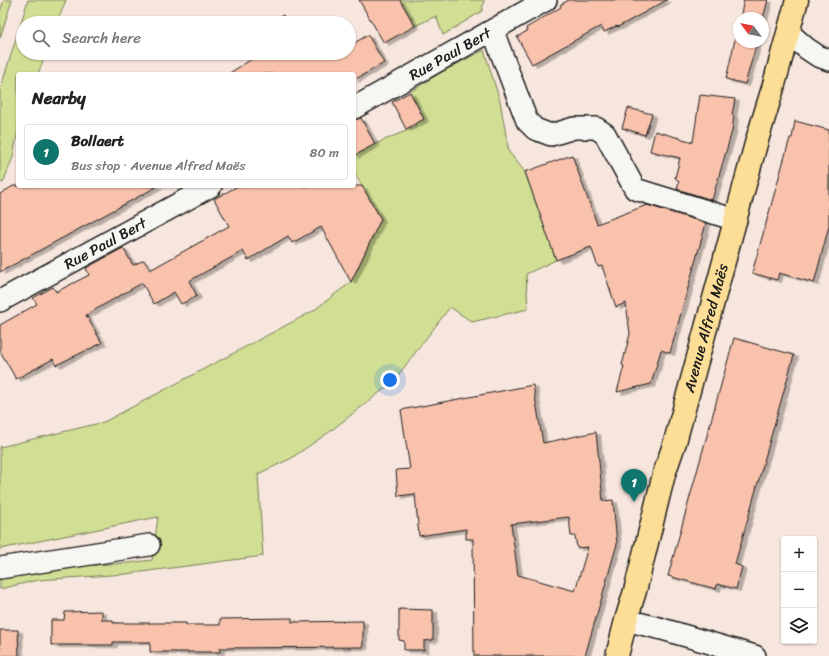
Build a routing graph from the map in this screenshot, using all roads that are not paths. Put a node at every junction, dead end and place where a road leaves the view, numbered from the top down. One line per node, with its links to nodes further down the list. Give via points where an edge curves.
1 (546, 0): 3 (street, Rue Paul Bert)
2 (797, 0): 4 (main road, Avenue Alfred Maës)
3 (492, 31): 6 (street, Rue Paul Bert); 8 (street, via 527,121 535,129 551,135 574,128 596,128 605,134 635,189)
4 (788, 32): 5 (street, via 806,48); 8 (main road, Avenue Alfred Maës)
5 (829, 60)
6 (356, 107)
7 (207, 188): 9 (street, Rue Paul Bert)
8 (736, 220): 12 (main road, Avenue Alfred Maës, via 664,474)
9 (0, 301)
10 (149, 545): 11 (street)
11 (0, 568)
12 (626, 620): 13 (main road, Avenue Alfred Maës); 14 (street)
13 (617, 656)
14 (755, 656)

